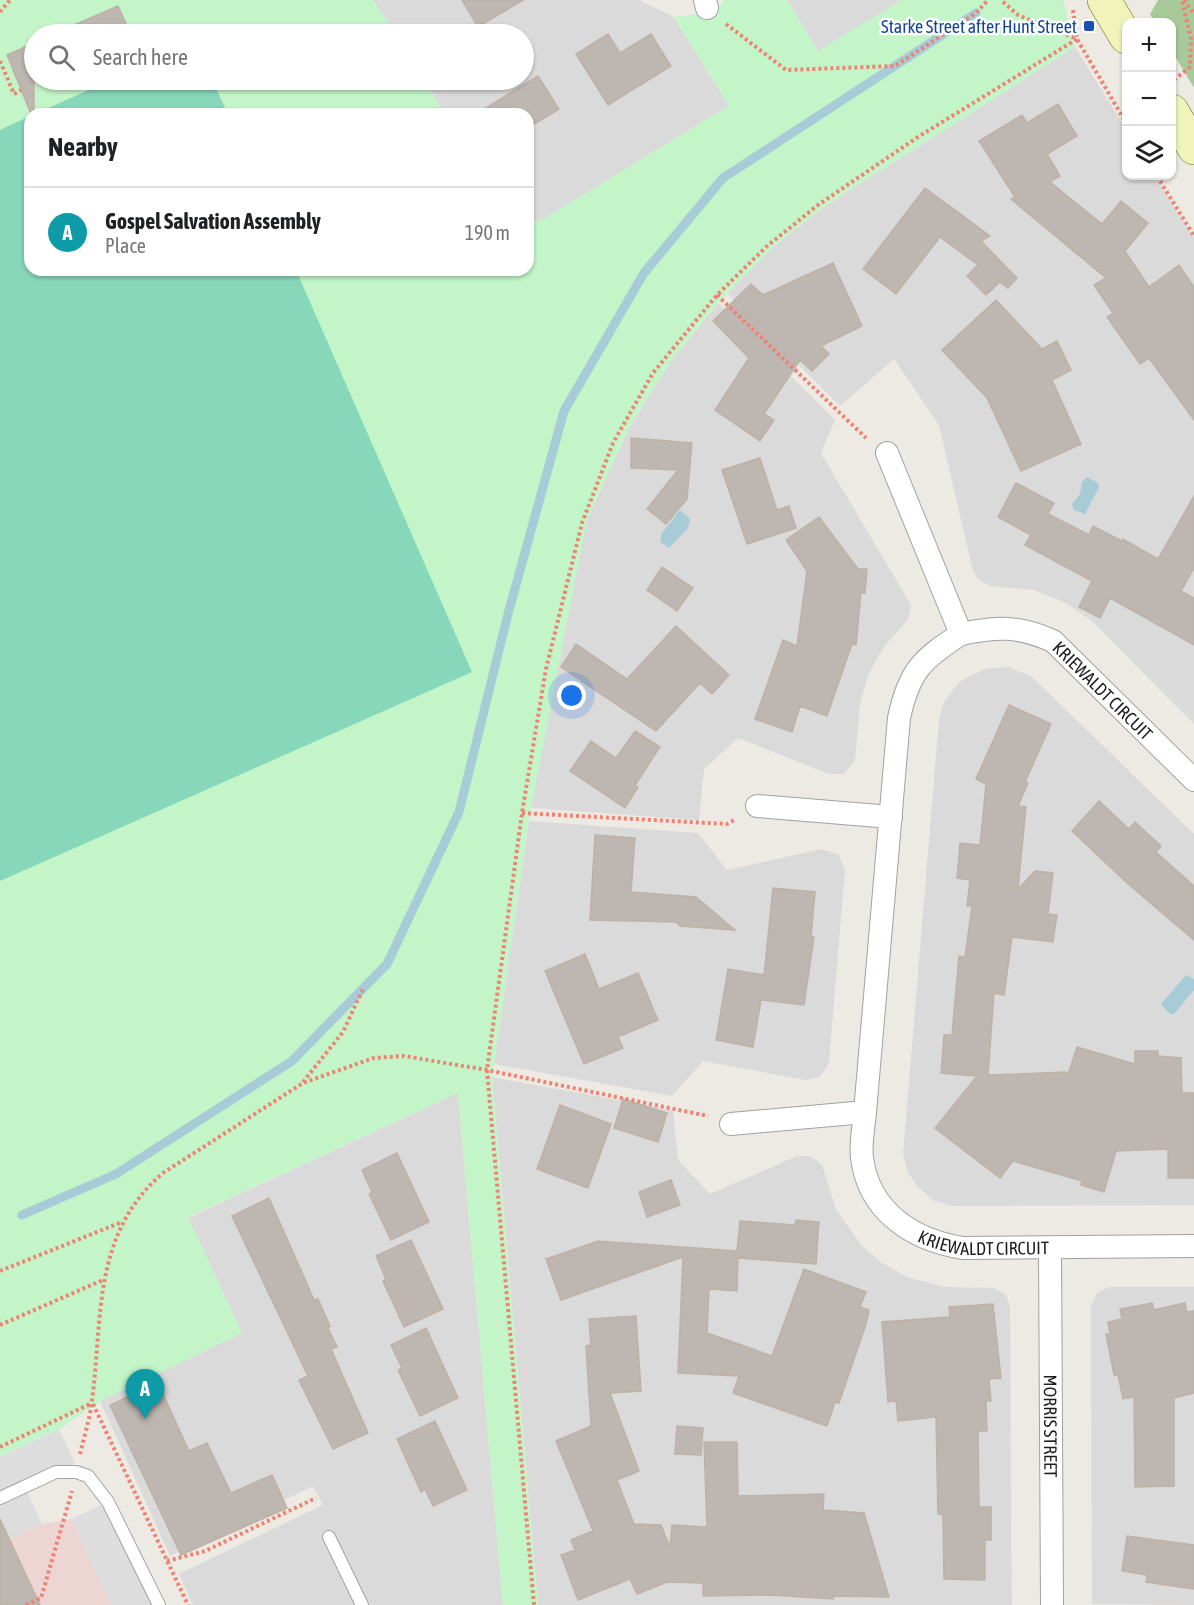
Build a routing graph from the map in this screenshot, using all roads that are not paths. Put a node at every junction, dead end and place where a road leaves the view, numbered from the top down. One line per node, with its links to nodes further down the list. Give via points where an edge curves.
1 (1104, 0): 2 (street)
2 (1122, 30)
3 (1176, 118): 4 (street)
4 (1194, 148)
5 (887, 453): 6 (street)
6 (961, 634): 7 (street, KRIEWALDT CIRCUIT, via 994,627 1026,629 1053,641); 9 (street, KRIEWALDT CIRCUIT, via 922,663 905,690)
7 (1194, 780)
8 (756, 806): 9 (street)
9 (891, 817): 10 (street, KRIEWALDT CIRCUIT)
10 (865, 1112): 11 (street); 13 (street, KRIEWALDT CIRCUIT, via 862,1157 871,1191 908,1231 963,1248)
11 (731, 1124)
12 (1194, 1246): 13 (street, KRIEWALDT CIRCUIT)
13 (1050, 1248): 18 (street, MORRIS STREET)
14 (0, 1498): 16 (lane, via 56,1472 88,1476 108,1502)
15 (330, 1537): 17 (lane)
16 (159, 1605)
17 (362, 1605)
18 (1052, 1605)

